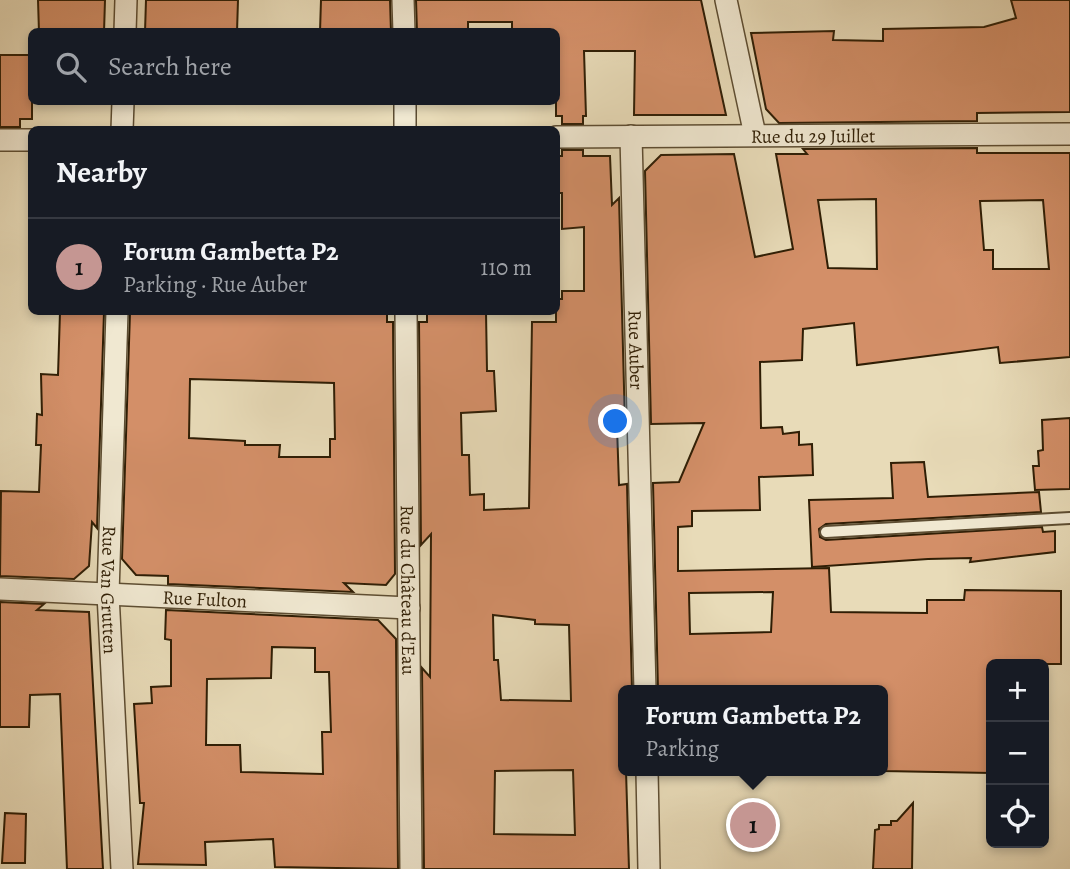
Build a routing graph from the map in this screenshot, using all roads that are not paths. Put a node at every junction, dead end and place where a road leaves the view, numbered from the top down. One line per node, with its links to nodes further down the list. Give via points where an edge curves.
1 (126, 0): 4 (street)
2 (403, 0): 5 (street)
3 (726, 0): 11 (street)
4 (125, 28)
5 (404, 28)
6 (123, 105): 8 (street)
7 (405, 105): 9 (street)
8 (122, 126)
9 (405, 126)
10 (1070, 134): 11 (street, Rue du 29 Juillet)
11 (755, 135): 12 (street, Rue du 29 Juillet)
12 (631, 136): 13 (street, Rue du 29 Juillet); 23 (street, Rue Auber)
13 (560, 137)
14 (0, 140): 15 (street)
15 (28, 140)
16 (117, 315): 21 (street, Rue Van Grutten)
17 (406, 315): 22 (street, Rue du Château d'Eau)
18 (1070, 518): 19 (lane)
19 (826, 532)
20 (0, 589): 21 (street, Rue Fulton)
21 (108, 594): 22 (street, Rue Fulton); 25 (street, Rue Van Grutten)
22 (409, 608): 26 (street, Rue du Château d'Eau)
23 (645, 685)
24 (647, 776): 27 (street)
25 (122, 869)
26 (411, 869)
27 (649, 869)

